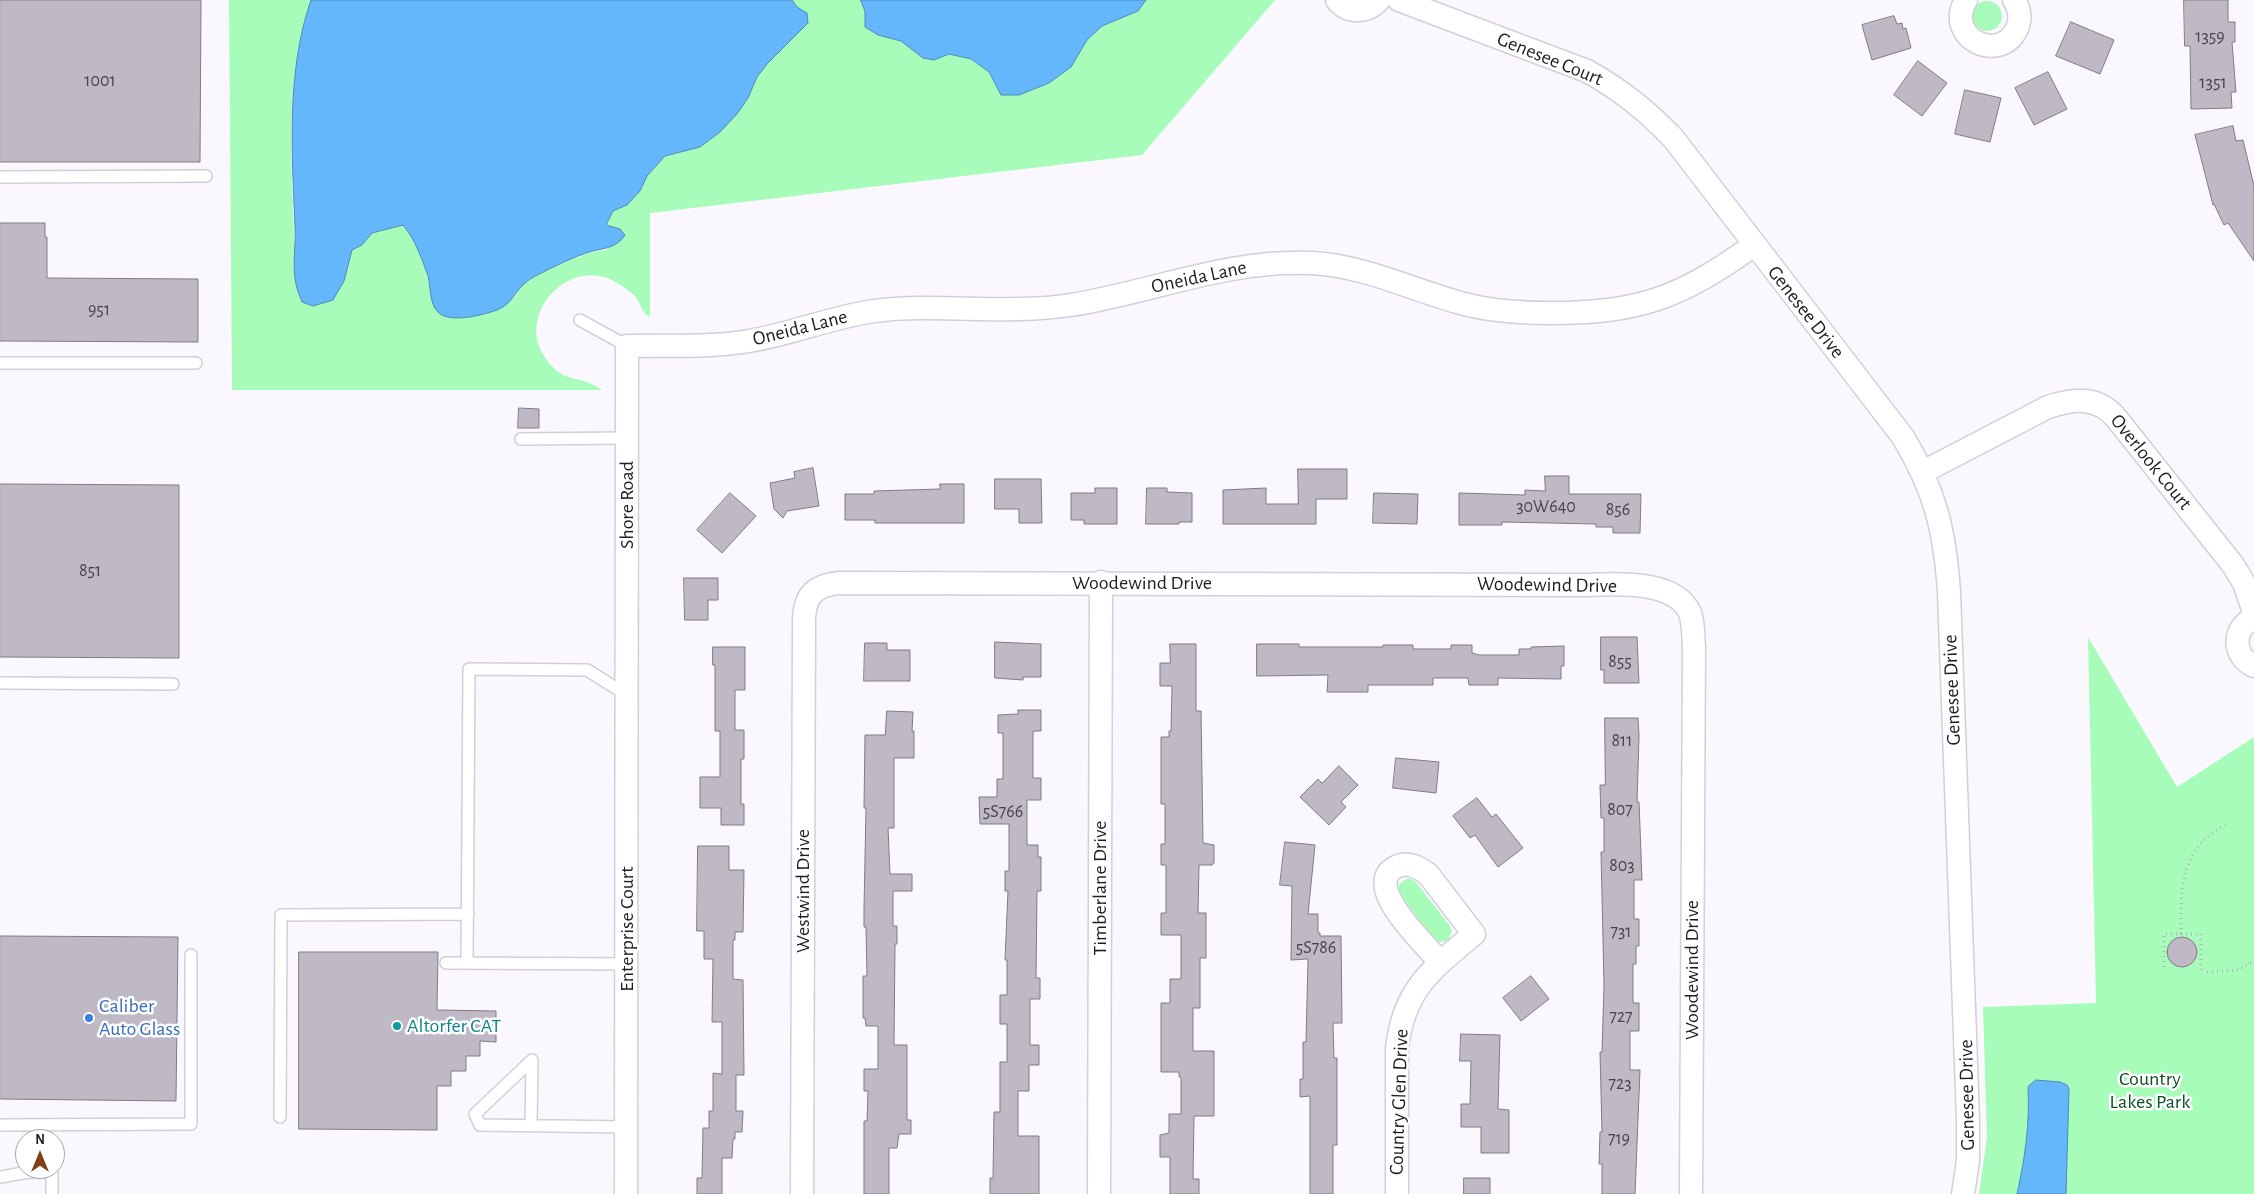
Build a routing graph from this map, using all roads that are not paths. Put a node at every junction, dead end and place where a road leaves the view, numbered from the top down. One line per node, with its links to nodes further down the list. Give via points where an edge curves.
1 (1337, 0): 2 (street, via 1348,9 1358,11)
2 (1378, 0)
3 (1399, 0): 8 (street, Genesee Court, via 1587,71 1616,87 1673,138)
4 (1966, 0): 5 (street, via 1960,15 1965,33 1979,44 1990,46 2000,45 2016,32 2020,12)
5 (2014, 0)
6 (206, 176): 7 (lane)
7 (0, 177)
8 (1754, 245): 10 (street, Oneida Lane, via 1681,291 1645,304 1602,312 1534,313 1487,309 1371,272 1327,265 1272,264 1228,269 1072,305 1017,310 894,309 732,344); 15 (street, Genesee Drive, via 1903,437)
9 (580, 320): 10 (lane)
10 (627, 346): 13 (street, Shore Road)
11 (0, 363): 12 (lane)
12 (196, 363)
13 (627, 438): 14 (lane); 20 (street, Shore Road)
14 (521, 439)
15 (1923, 472): 18 (street, Overlook Court, via 2048,407 2079,400 2101,404 2117,418 2234,565); 42 (street, Genesee Drive, via 1939,517 1947,557 1949,592 1968,1120 1968,1161)
16 (1101, 582): 17 (street, Woodewind Drive, via 840,583 828,584); 39 (street, Timberlane Drive); 41 (street, Woodewind Drive, via 1644,586 1676,595 1690,614 1694,648)
17 (815, 591): 38 (street, Westwind Drive, via 805,606 804,619)
18 (2254, 612)
19 (2254, 618): 21 (street, via 2244,625 2237,638 2239,652)
20 (627, 664): 24 (street, Enterprise Court)
21 (2254, 666)
22 (0, 683): 23 (lane)
23 (173, 684)
24 (627, 695): 25 (lane, via 587,670 469,669); 30 (street, Enterprise Court)
25 (468, 914): 29 (lane); 31 (lane, via 281,915)
26 (191, 955): 32 (lane, via 191,1124)
27 (1440, 962): 40 (street, Country Glen Drive, via 1421,982 1404,1011 1399,1028)
28 (446, 963): 29 (lane)
29 (467, 963): 30 (lane)
30 (627, 964): 34 (street, Enterprise Court)
31 (280, 1117)
32 (0, 1125)
33 (531, 1125): 33 (lane, via 480,1125 475,1114 532,1060); 34 (lane)
34 (627, 1127): 37 (street, Enterprise Court)
35 (0, 1177): 36 (lane, via 52,1172)
36 (52, 1194)
37 (626, 1194)
38 (802, 1194)
39 (1100, 1194)
40 (1397, 1194)
41 (1691, 1194)
42 (1963, 1194)

